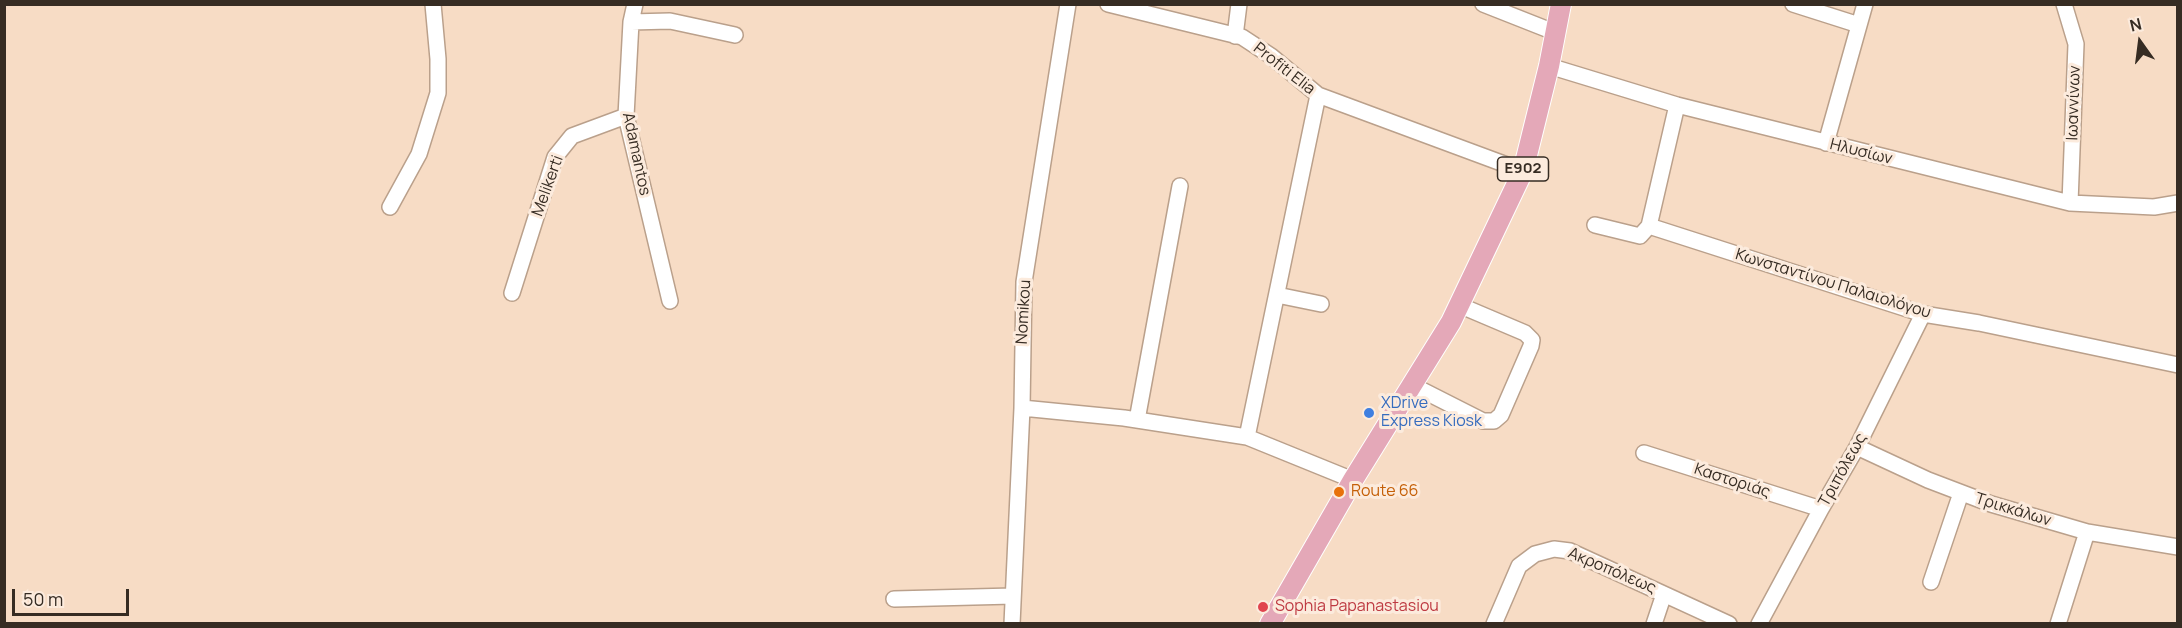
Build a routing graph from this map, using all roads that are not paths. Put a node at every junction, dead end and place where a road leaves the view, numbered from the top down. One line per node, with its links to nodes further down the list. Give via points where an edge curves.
1 (433, 4): 25 (street, via 438,93 419,154)
2 (635, 4): 11 (street, Adamantos)
3 (1068, 4): 36 (street, Nomikou, via 1024,282)
4 (1108, 4): 15 (street, Profiti Elia)
5 (1239, 4): 15 (street)
6 (1483, 4): 13 (street)
7 (1561, 4): 13 (main road, E902)
8 (1793, 4): 12 (street)
9 (1865, 4): 12 (street)
10 (2064, 4): 23 (street, Ιωαννίνων, via 2076,44)
11 (631, 22): 14 (street, via 670,21); 19 (street, Adamantos)
12 (1859, 25): 20 (street)
13 (1554, 32): 16 (main road, E902)
14 (735, 34)
15 (1235, 36): 17 (street, Profiti Elia, via 1271,56)
16 (1549, 66): 18 (street, Ηλυσίων); 21 (main road, E902)
17 (1318, 95): 21 (street, Profiti Elia); 29 (street)
18 (1677, 105): 20 (street, Ηλυσίων); 27 (street)
19 (626, 116): 28 (street, Melikerti, via 572,136 555,157); 30 (street, Adamantos)
20 (1826, 143): 23 (street, Ηλυσίων)
21 (1523, 171): 32 (main road, E902)
22 (1180, 186): 37 (street)
23 (2070, 203): 24 (street, Ηλυσίων, via 2154,207)
24 (2178, 203)
25 (390, 207)
26 (1595, 225): 27 (street, via 1641,236)
27 (1648, 226): 33 (street, Κωνσταντίνου Παλαιολόγου)
28 (512, 293)
29 (1276, 295): 31 (street); 38 (street)
30 (670, 301)
31 (1321, 304)
32 (1459, 304): 35 (main road, E902); 35 (street, via 1525,333 1532,340 1501,415 1494,421 1483,421)
33 (1923, 314): 34 (street, Κωνσταντίνου Παλαιολόγου); 39 (street, Τριπόλεως)
34 (2178, 365)
35 (1412, 385): 41 (main road, E902)
36 (1022, 408): 37 (street); 48 (street, Nomikou)
37 (1137, 420): 38 (street)
38 (1247, 437): 41 (street)
39 (1857, 447): 42 (street, Τρικκάλων); 43 (street, Τριπόλεως)
40 (1644, 453): 43 (street, Καστοριάς)
41 (1353, 480): 50 (main road, E902)
42 (1961, 493): 44 (street, Τρικκάλων); 46 (street)
43 (1821, 509): 55 (street, Τριπόλεως)
44 (2087, 532): 45 (street, Τρικκάλων); 56 (street)
45 (2178, 547)
46 (1931, 582)
47 (1664, 594): 52 (street, Ακροπόλεως, via 1570,551 1554,549 1535,554 1519,566); 53 (street); 54 (street, Ακροπόλεως)
48 (1013, 596): 49 (street); 51 (street, Nomikou)
49 (894, 599)
50 (1276, 622)
51 (1012, 624)
52 (1494, 624)
53 (1654, 624)
54 (1729, 624)
55 (1759, 624)
56 (2058, 624)

